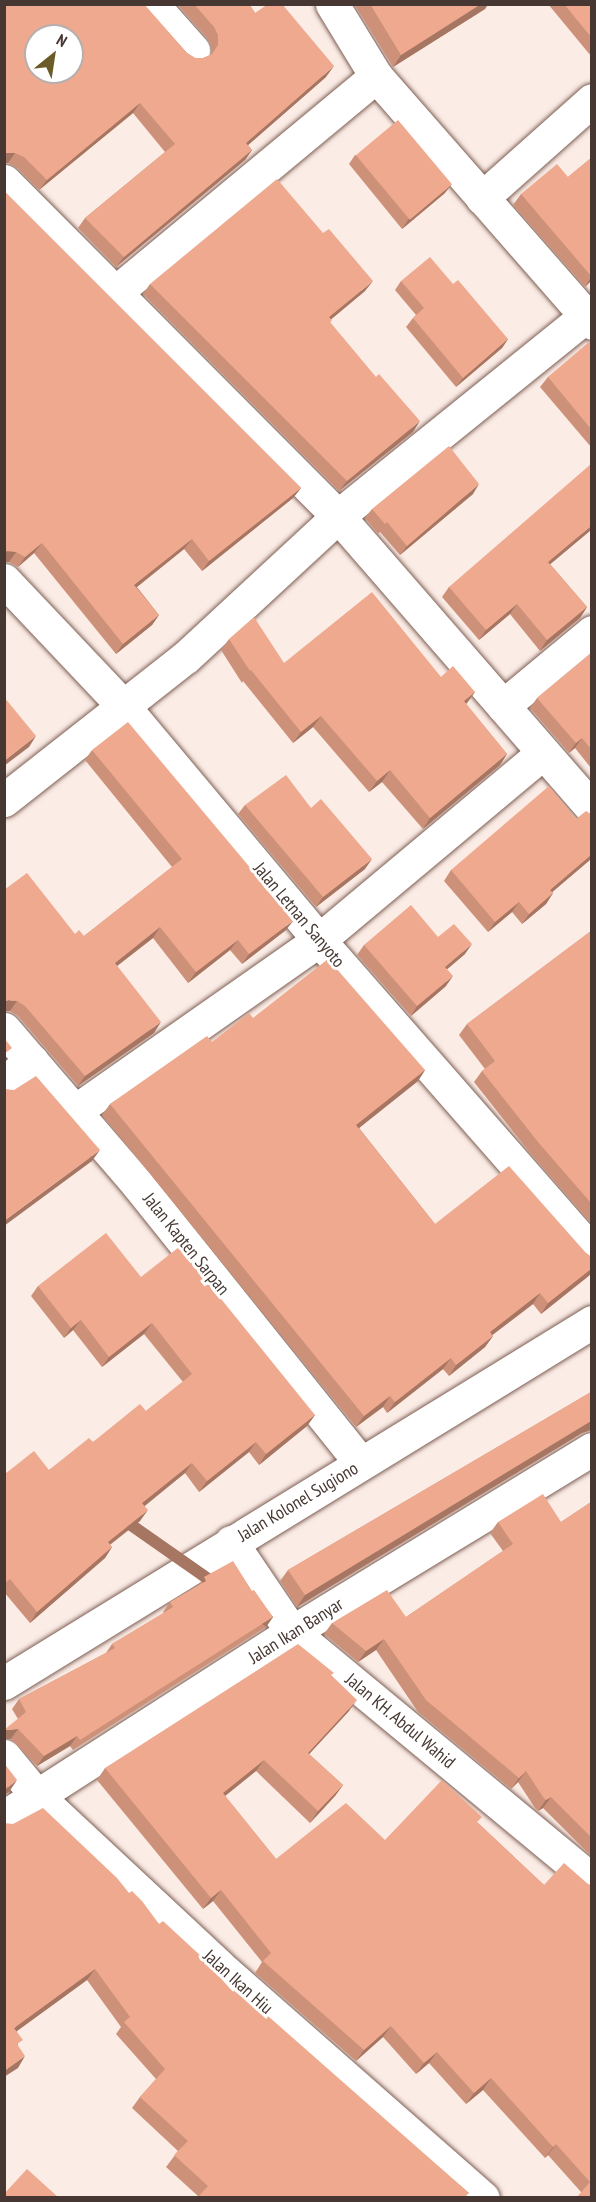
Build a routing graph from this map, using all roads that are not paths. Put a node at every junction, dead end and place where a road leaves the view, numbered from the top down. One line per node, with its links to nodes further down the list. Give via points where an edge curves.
1 (152, 4): 3 (street)
2 (332, 4): 4 (street)
3 (193, 50)
4 (376, 76): 6 (street); 8 (street)
5 (591, 100): 6 (street)
6 (482, 198): 9 (street)
7 (11, 199): 8 (street)
8 (116, 292): 10 (street)
9 (589, 317): 10 (street)
10 (338, 516): 13 (street); 14 (street)
11 (4, 580): 14 (street, Jalan Letnan Sanyoto)
12 (591, 632): 13 (street)
13 (503, 706): 15 (street)
14 (125, 708): 16 (street); 18 (street, Jalan Letnan Sanyoto)
15 (543, 753): 17 (street); 18 (street)
16 (4, 800)
17 (591, 808)
18 (319, 940): 22 (street); 23 (street, Jalan Letnan Sanyoto)
19 (4, 1029): 20 (street, Jalan Kapten Sarpan)
20 (32, 1061): 21 (street); 22 (street, Jalan Kapten Sarpan)
21 (4, 1082)
22 (75, 1111): 26 (street, Jalan Kapten Sarpan)
23 (591, 1252)
24 (591, 1322): 26 (street, Jalan Kolonel Sugiono)
25 (591, 1449): 28 (street, Jalan Ikan Banyar)
26 (361, 1463): 27 (street, Jalan Kolonel Sugiono)
27 (231, 1542): 28 (street, Jalan KH. Abdul Wahid); 29 (street, Jalan Kolonel Sugiono)
28 (292, 1632): 31 (street, Jalan Ikan Banyar); 33 (street, Jalan KH. Abdul Wahid)
29 (4, 1683)
30 (4, 1756): 31 (street, Jalan Ikan Hiu)
31 (37, 1796): 32 (street, Jalan Ikan Banyar); 34 (street, Jalan Ikan Hiu, via 219,1966)
32 (4, 1817)
33 (591, 1880)
34 (483, 2198)

